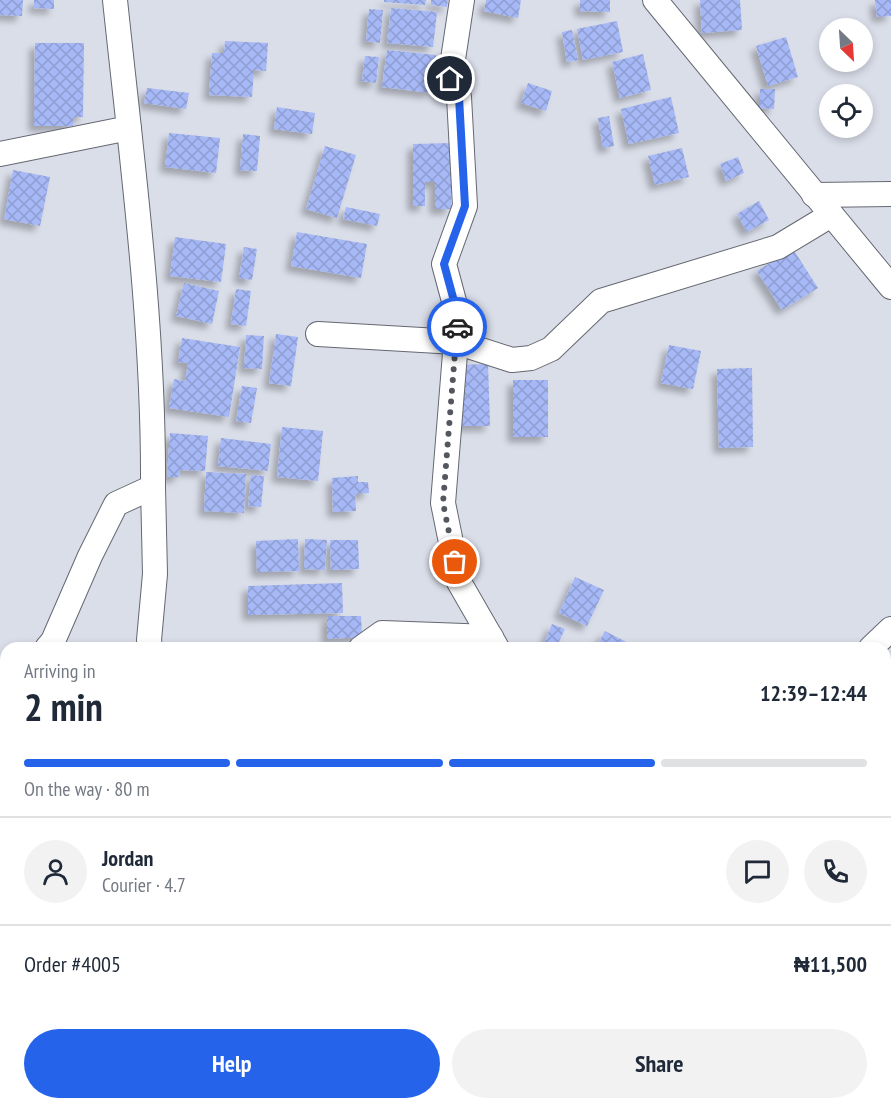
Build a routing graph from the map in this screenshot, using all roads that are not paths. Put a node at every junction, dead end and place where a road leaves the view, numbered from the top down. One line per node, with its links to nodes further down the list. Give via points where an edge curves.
1 (115, 0): 4 (street)
2 (462, 0): 11 (street, via 450,79 459,97 465,206 444,264 458,316)
3 (655, 0): 7 (street)
4 (129, 128): 5 (street); 12 (street, via 146,295)
5 (0, 154)
6 (891, 194): 7 (street)
7 (814, 195): 8 (street)
8 (831, 215): 9 (street); 11 (street, via 778,247 601,301 551,349 531,358 512,360)
9 (891, 287)
10 (318, 334): 11 (street)
11 (456, 342): 18 (street, via 443,503 459,582)
12 (153, 487): 14 (street, via 116,504); 15 (street, via 155,574)
13 (891, 629): 19 (street)
14 (52, 642)
15 (149, 642)
16 (369, 642): 17 (street, via 382,633)
17 (483, 642)
18 (493, 642)
19 (877, 642)

